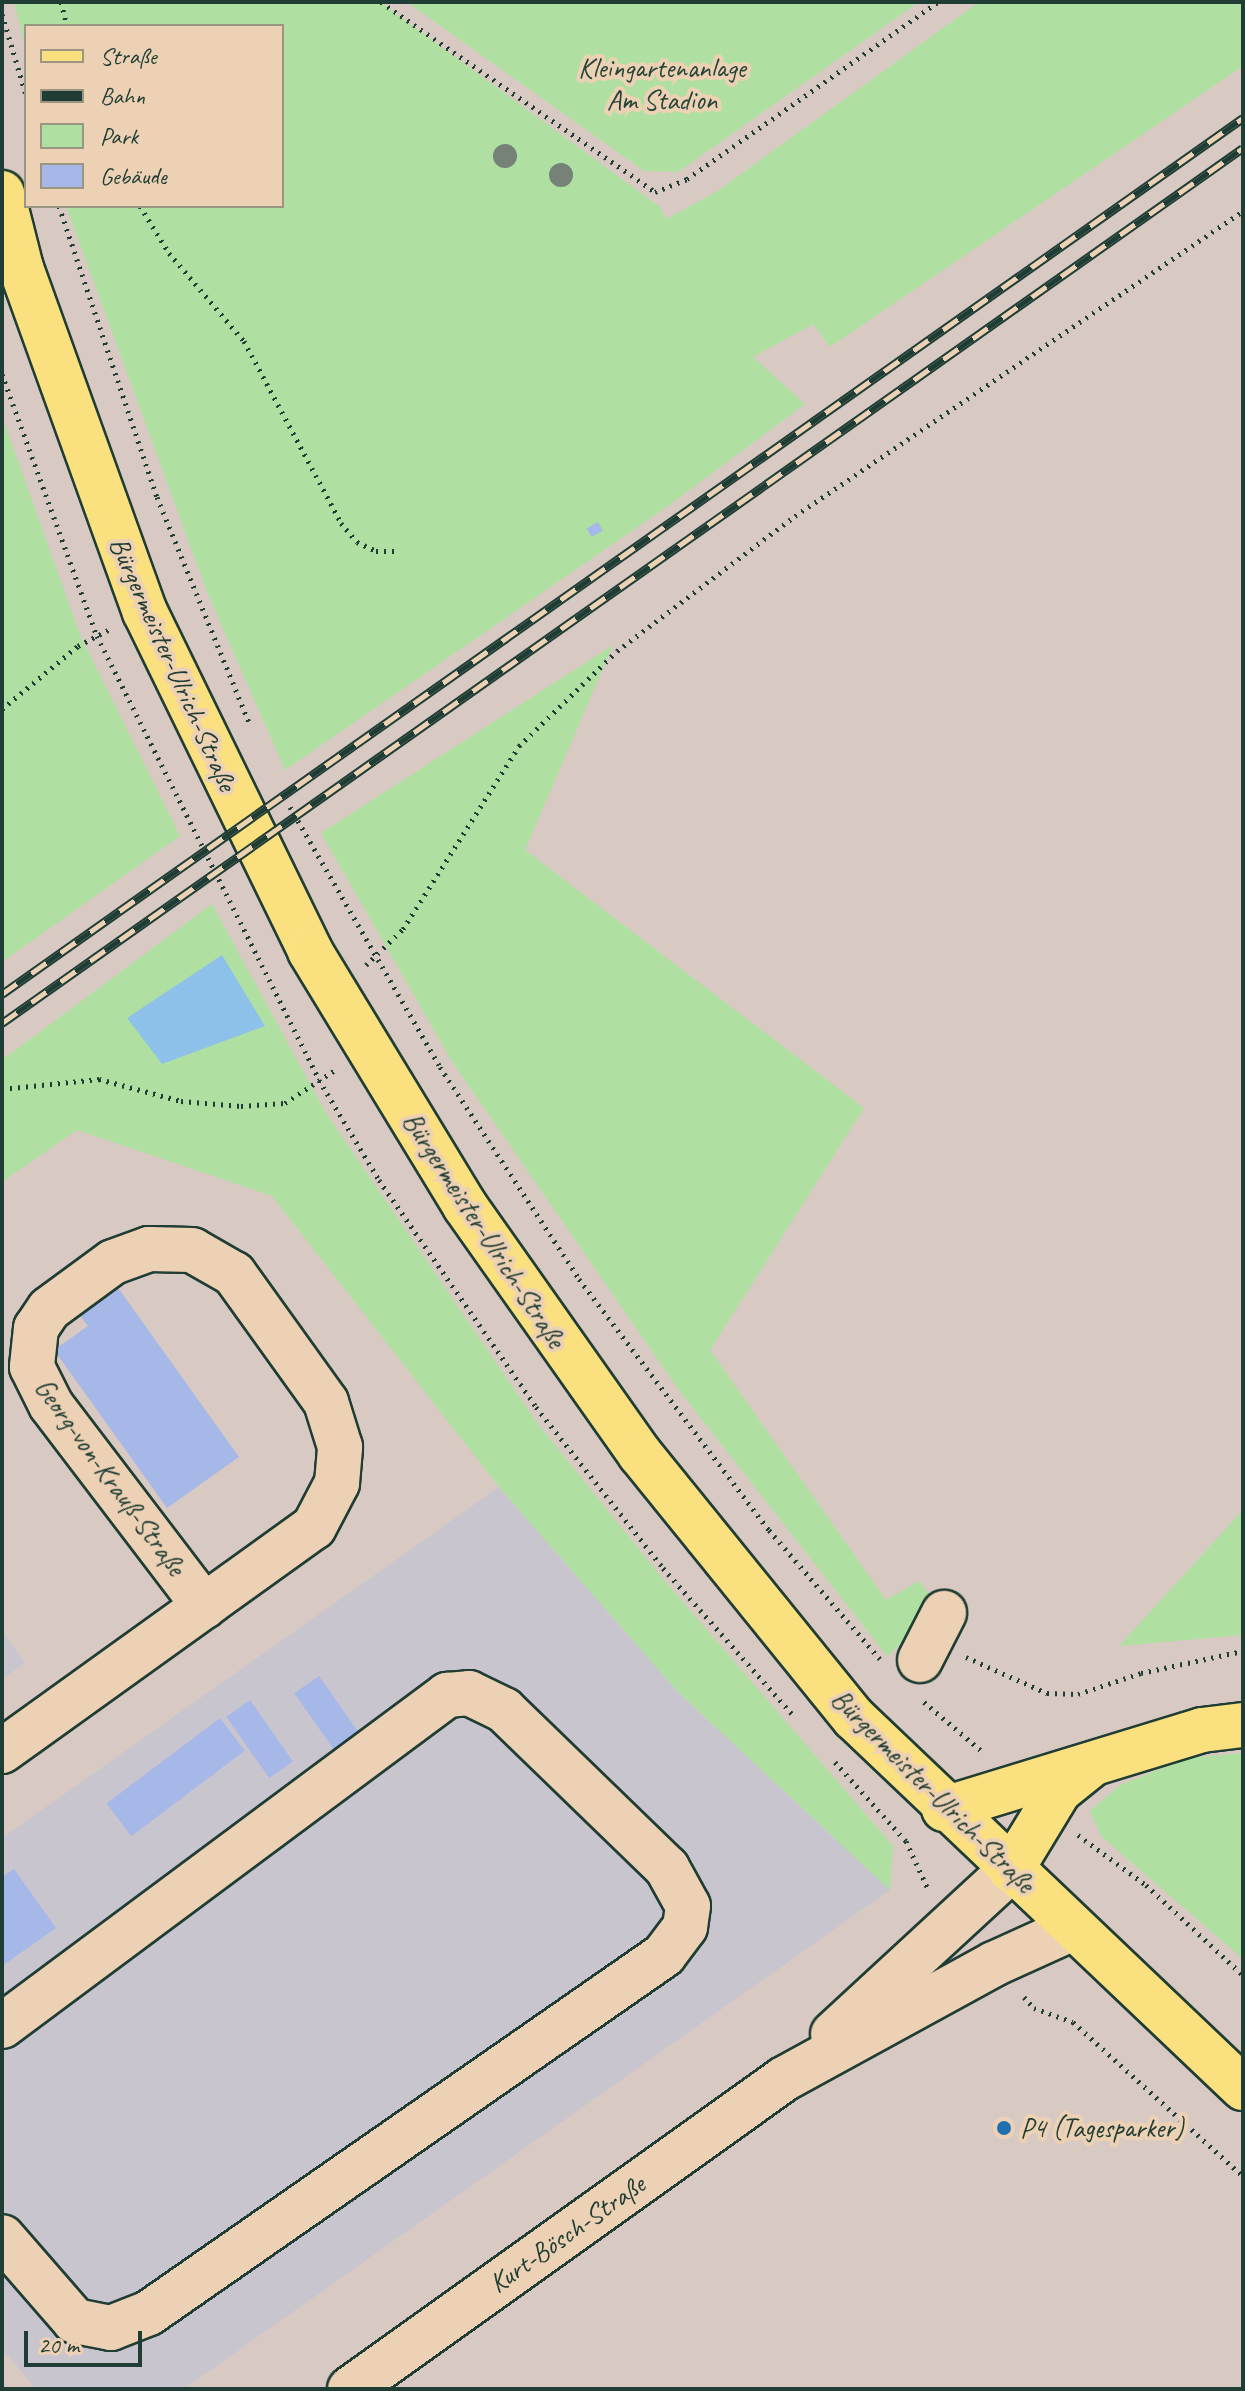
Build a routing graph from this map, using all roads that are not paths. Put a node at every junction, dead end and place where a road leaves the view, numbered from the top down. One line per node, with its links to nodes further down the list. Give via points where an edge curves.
1 (2, 193): 8 (main road, Bürgermeister-Ulrich-Straße, via 21,268 145,612 281,896 366,1049 473,1219 640,1454 854,1718)
2 (204, 1606): 2 (street, Georg-von-Krauß-Straße, via 314,1527 337,1483 340,1447 326,1402 234,1274 192,1250 149,1249 113,1262 49,1309 36,1328 32,1367 51,1405); 6 (street, Georg-von-Krauß-Straße)
3 (944, 1613): 4 (street)
4 (909, 1670)
5 (1243, 1725): 7 (main road, via 1202,1730 1098,1759)
6 (2, 1751)
7 (1032, 1797): 8 (main road); 9 (main road)
8 (944, 1809): 9 (main road, Bürgermeister-Ulrich-Straße)
9 (1011, 1870): 10 (main road, Bürgermeister-Ulrich-Straße); 12 (street, Kurt-Bösch-Straße)
10 (1071, 1929): 12 (street, Kurt-Bösch-Straße, via 994,1964); 13 (main road, Bürgermeister-Ulrich-Straße)
11 (2, 2026): 14 (street, via 447,1695 469,1693 504,1710 667,1868 688,1906 685,1927 664,1955 149,2313 111,2328 75,2321)
12 (784, 2079): 15 (street, Kurt-Bösch-Straße)
13 (1243, 2088)
14 (2, 2237)
15 (350, 2389)

